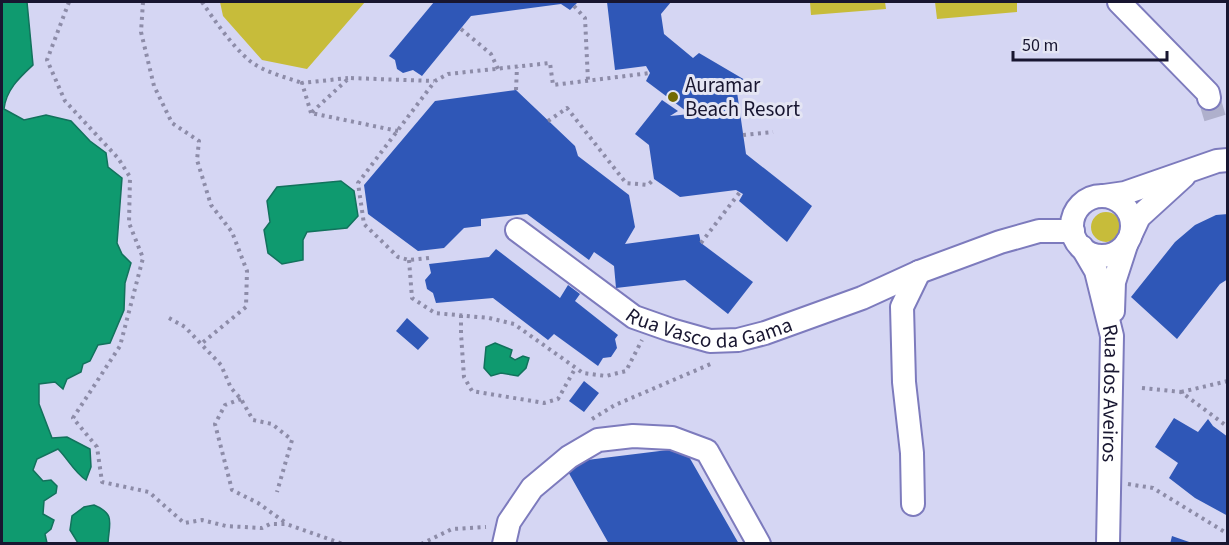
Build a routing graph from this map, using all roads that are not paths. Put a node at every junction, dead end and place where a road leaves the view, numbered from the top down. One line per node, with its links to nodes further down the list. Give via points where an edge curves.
1 (1119, 2): 2 (street)
2 (1209, 98)
3 (1227, 160): 4 (street)
4 (1192, 170): 5 (street, via 1125,193); 7 (street, via 1139,217)
5 (1104, 196): 7 (street, via 1125,207 1131,218); 8 (street, via 1081,204 1073,217)
6 (517, 230): 9 (street, Rua Vasco da Gama, via 634,317 710,341 738,340 765,333 862,298)
7 (1129, 238): 8 (street, via 1121,250 1102,256 1088,252); 10 (street, via 1114,282)
8 (1077, 239): 9 (street, Rua Vasco da Gama, via 1039,231); 10 (street, Rua dos Aveiros, via 1096,271)
9 (919, 272): 11 (street, via 902,307)
10 (1112, 336): 14 (street, Rua dos Aveiros)
11 (913, 504)
12 (507, 533): 13 (street, via 532,488 569,457 598,440 633,436 672,438 707,451)
13 (759, 543)
14 (1108, 543)

